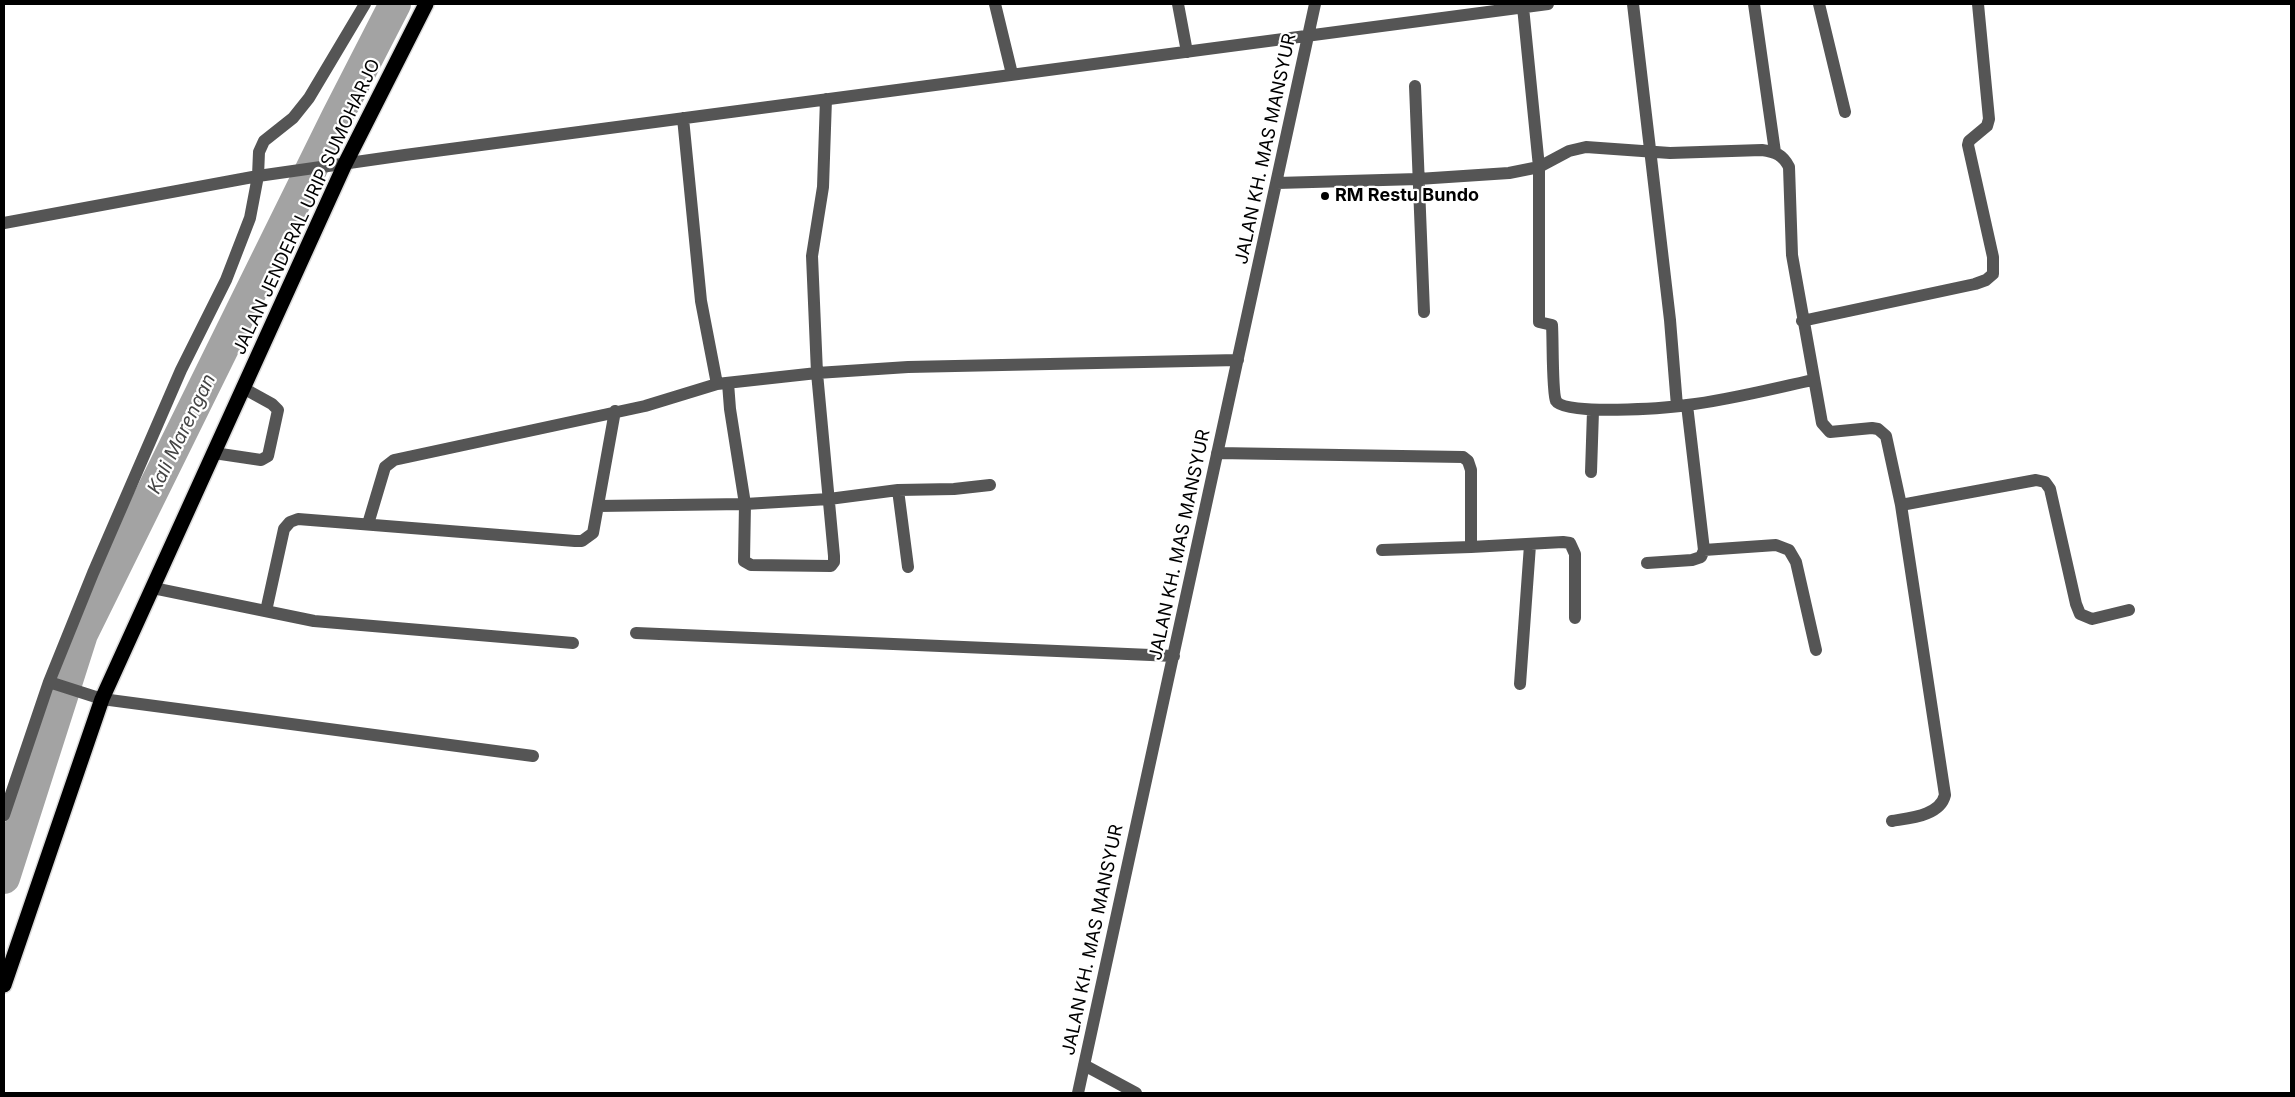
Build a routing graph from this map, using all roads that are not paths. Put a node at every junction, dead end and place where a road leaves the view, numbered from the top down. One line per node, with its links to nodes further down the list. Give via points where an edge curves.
1 (365, 4): 23 (street, via 309,98 293,118 264,141 259,152)
2 (426, 4): 21 (highway, JALAN JENDERAL URIP SUMOHARJO)
3 (995, 4): 14 (street)
4 (1178, 4): 13 (street)
5 (1316, 4): 12 (street, JALAN KH. MAS MANSYUR)
6 (1548, 4): 11 (street)
7 (1633, 4): 19 (street)
8 (1754, 4): 20 (street)
9 (1819, 4): 17 (street)
10 (1978, 4): 28 (street, via 1989,119 1968,145 1994,257 1992,274 1975,284)
11 (1523, 7): 12 (street); 22 (street)
12 (1308, 37): 13 (street); 25 (street, JALAN KH. MAS MANSYUR)
13 (1187, 52): 14 (street)
14 (1012, 74): 16 (street)
15 (1415, 86): 24 (street)
16 (826, 99): 18 (street); 30 (street, via 823,187 812,256)
17 (1845, 112)
18 (683, 118): 21 (street); 32 (street, via 701,301)
19 (1649, 151): 20 (street); 22 (street, via 1577,148); 34 (street)
20 (1775, 152): 28 (street, via 1784,158 1789,168 1792,255)
21 (345, 164): 23 (street); 33 (highway, JALAN JENDERAL URIP SUMOHARJO)
22 (1539, 167): 24 (street, via 1509,173); 35 (street, via 1539,322 1552,325 1555,396 1564,407)
23 (264, 175): 26 (street); 61 (street, via 226,280 177,379)
24 (1418, 179): 25 (street); 27 (street)
25 (1277, 183): 29 (street, JALAN KH. MAS MANSYUR)
26 (4, 223)
27 (1424, 312)
28 (1802, 321): 31 (street)
29 (1238, 360): 30 (street, via 908,367); 38 (street, JALAN KH. MAS MANSYUR)
30 (817, 374): 32 (street); 42 (street)
31 (1813, 380): 34 (street); 44 (street, via 1826,430 1839,432 1872,428 1886,436)
32 (722, 384): 36 (street); 43 (street, via 730,409)
33 (243, 388): 37 (highway, JALAN JENDERAL URIP SUMOHARJO); 37 (street, via 278,410 268,456 261,460)
34 (1682, 406): 35 (street); 50 (street)
35 (1593, 410): 39 (street)
36 (615, 411): 45 (street); 46 (street, via 394,460 385,467)
37 (214, 453): 53 (highway, JALAN JENDERAL URIP SUMOHARJO)
38 (1218, 453): 48 (street, via 1463,457 1471,470); 60 (street, JALAN KH. MAS MANSYUR)
39 (1592, 472)
40 (990, 485): 41 (street)
41 (898, 490): 42 (street); 52 (street)
42 (828, 499): 43 (street); 43 (street, via 834,562 824,567 747,564 744,557)
43 (745, 504): 45 (street)
44 (1901, 505): 54 (street, via 2036,480 2045,482 2050,489 2080,614 2092,619); 66 (street, via 1945,791 1943,801 1934,809)
45 (598, 506): 46 (street, via 593,533 582,541)
46 (368, 524): 55 (street, via 298,519 290,522 284,530)
47 (1530, 545): 48 (street); 56 (street, via 1566,542 1573,546 1576,554); 62 (street)
48 (1471, 547): 49 (street)
49 (1382, 550)
50 (1704, 550): 51 (street, via 1701,557 1692,560); 59 (street, via 1776,545 1789,550 1796,562)
51 (1647, 563)
52 (908, 567)
53 (153, 588): 55 (street); 63 (highway, JALAN JENDERAL URIP SUMOHARJO)
54 (2129, 610)
55 (266, 611): 58 (street, via 314,621)
56 (1575, 618)
57 (636, 633): 60 (street)
58 (573, 643)
59 (1816, 650)
60 (1174, 656): 68 (street, JALAN KH. MAS MANSYUR)
61 (49, 682): 63 (street); 65 (street)
62 (1520, 684)
63 (102, 699): 64 (street); 67 (highway, JALAN JENDERAL URIP SUMOHARJO)
64 (533, 756)
65 (4, 815)
66 (1892, 821)
67 (4, 985)
68 (1084, 1065): 69 (street, JALAN KH. MAS MANSYUR); 70 (street)
69 (1078, 1093)
70 (1136, 1093)

